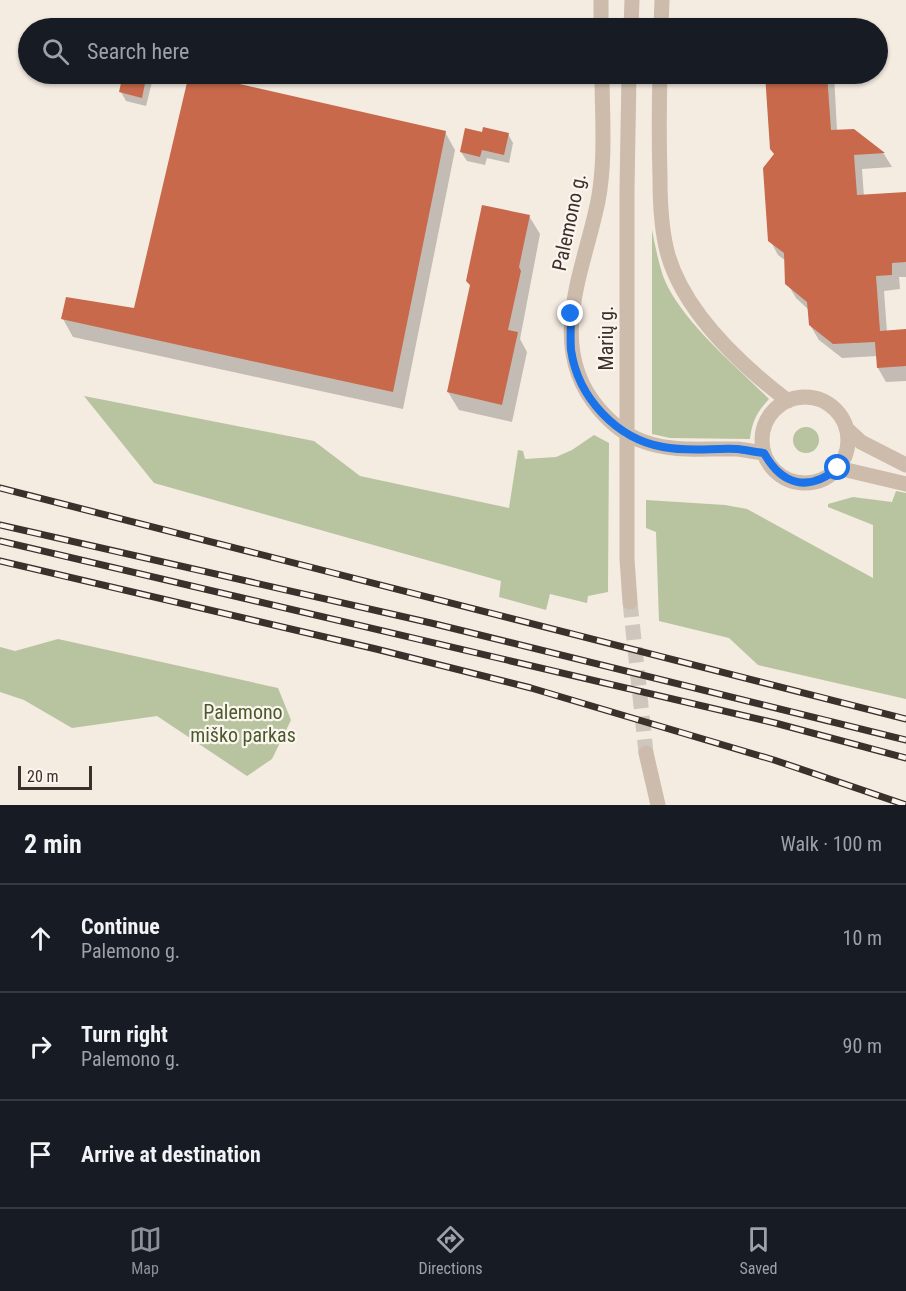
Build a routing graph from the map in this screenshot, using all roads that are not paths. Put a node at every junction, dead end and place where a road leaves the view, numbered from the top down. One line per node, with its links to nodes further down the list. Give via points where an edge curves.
1 (601, 0): 4 (street)
2 (632, 0): 5 (street)
3 (662, 0): 6 (street)
4 (602, 18)
5 (631, 18)
6 (661, 18)
7 (602, 84): 12 (street, Palemono g., via 602,174 571,314 571,350 580,379 603,414 620,430 641,441 664,447)
8 (629, 84): 16 (street, Marių g.)
9 (660, 84): 10 (street, via 662,227 675,273 693,307 762,381)
10 (788, 401): 11 (street, via 802,397 830,405); 12 (street, via 766,423)
11 (847, 429): 13 (street, via 861,442); 14 (street, via 847,449)
12 (764, 453): 14 (street, via 783,477 797,482 813,483)
13 (906, 465)
14 (838, 468): 15 (street)
15 (906, 484)
16 (630, 602)
17 (646, 753): 18 (street)
18 (658, 805)

